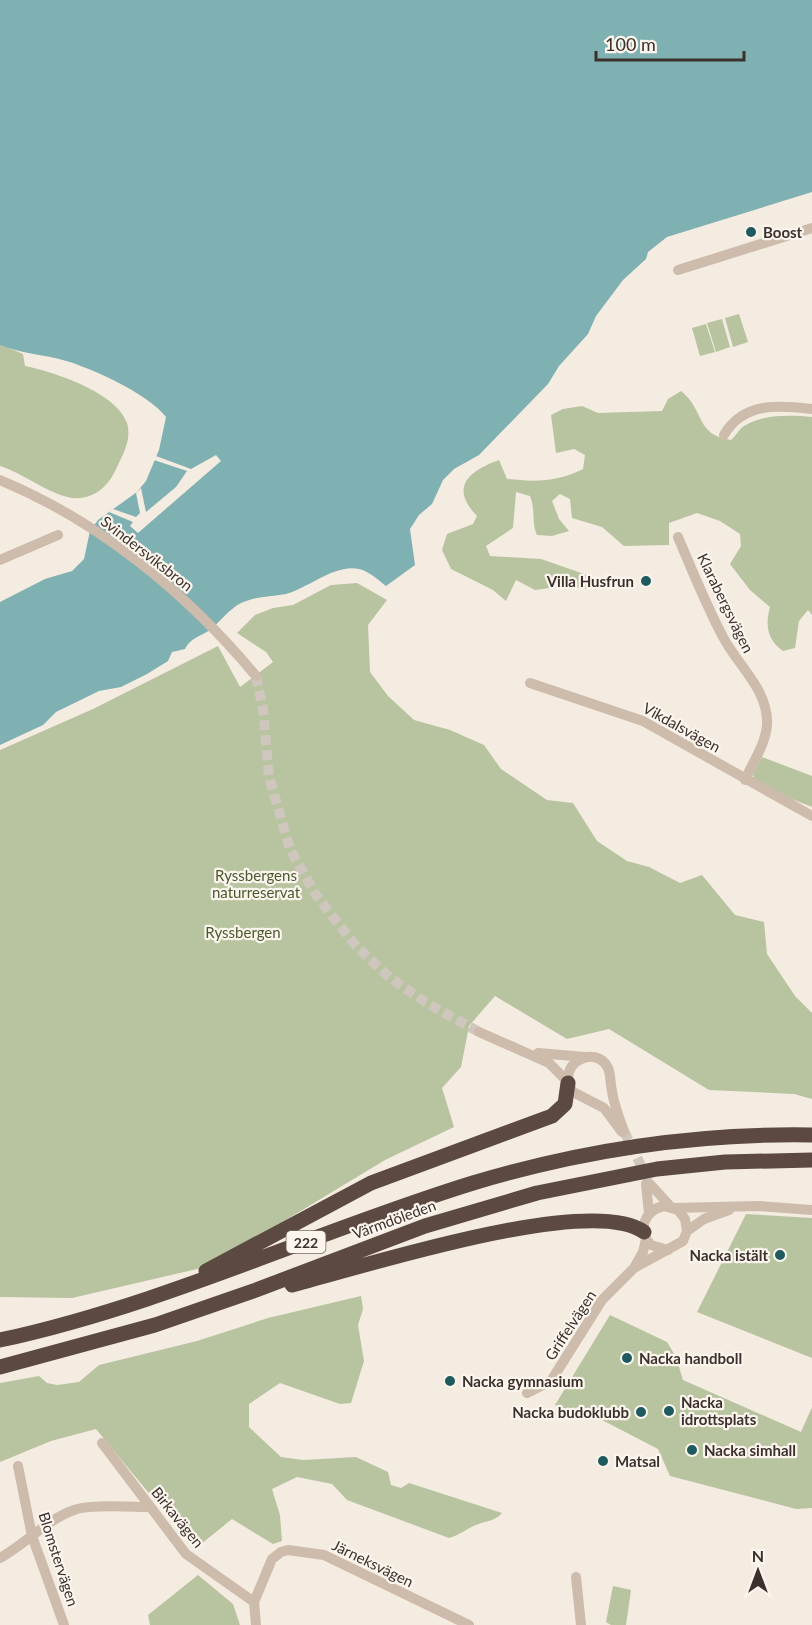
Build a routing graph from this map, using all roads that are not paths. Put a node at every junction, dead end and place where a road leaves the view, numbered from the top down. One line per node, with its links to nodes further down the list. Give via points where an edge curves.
1 (812, 228): 2 (street)
2 (678, 270)
3 (812, 409): 4 (street, via 752,410 735,418)
4 (724, 435)
5 (0, 480): 9 (street, Svindersviksbron, via 89,526 145,568 210,625)
6 (58, 535): 8 (street)
7 (678, 537): 11 (street, Klarabergsvägen, via 723,637 759,688 767,729)
8 (0, 560)
9 (256, 676)
10 (530, 683): 11 (street, Vikdalsvägen, via 644,721)
11 (745, 780): 12 (street, Vikdalsvägen)
12 (812, 816)
13 (479, 1032): 14 (street)
14 (518, 1048): 15 (street); 16 (street, via 549,1063)
15 (588, 1057): 16 (street, via 573,1065); 16 (street, via 599,1059 607,1067 623,1131 604,1108 576,1095)
16 (568, 1082): 27 (highway, via 565,1104 552,1116 371,1183)
17 (812, 1135): 27 (highway, Värmdöleden / 222, via 707,1137 538,1165 471,1184)
18 (812, 1160): 28 (highway, Värmdöleden / 222, via 725,1162 657,1169 537,1193 425,1226)
19 (749, 1206): 20 (street); 21 (street); 23 (street, via 704,1219)
20 (672, 1207): 22 (street, via 659,1207); 22 (street, via 648,1184); 23 (street, via 685,1219)
21 (812, 1210)
22 (649, 1214): 24 (street, via 644,1223)
23 (687, 1232): 25 (street, via 678,1246)
24 (645, 1236): 25 (street, via 656,1248); 26 (street, Griffelvägen, via 643,1252); 28 (highway, via 631,1226 585,1221 529,1225)
25 (668, 1250): 26 (street, Griffelvägen)
26 (634, 1268): 31 (street, Griffelvägen, via 602,1300 551,1381)
27 (165, 1293): 29 (highway, Värmdöleden / 222, via 104,1314)
28 (205, 1308): 30 (highway, Värmdöleden / 222)
29 (0, 1340)
30 (0, 1367)
31 (527, 1393)
32 (102, 1443): 34 (street, Birkavägen)
33 (18, 1466): 35 (street, Blomstervägen)
34 (149, 1507): 35 (street, via 76,1509); 38 (street, Birkavägen, via 186,1554)
35 (32, 1536): 36 (street, via 23,1546); 39 (street, Blomstervägen)
36 (0, 1558)
37 (576, 1577): 42 (street)
38 (254, 1602): 40 (street); 41 (street, Järneksvägen, via 276,1554 288,1550 313,1552)
39 (64, 1625)
40 (256, 1625)
41 (469, 1625)
42 (581, 1625)

